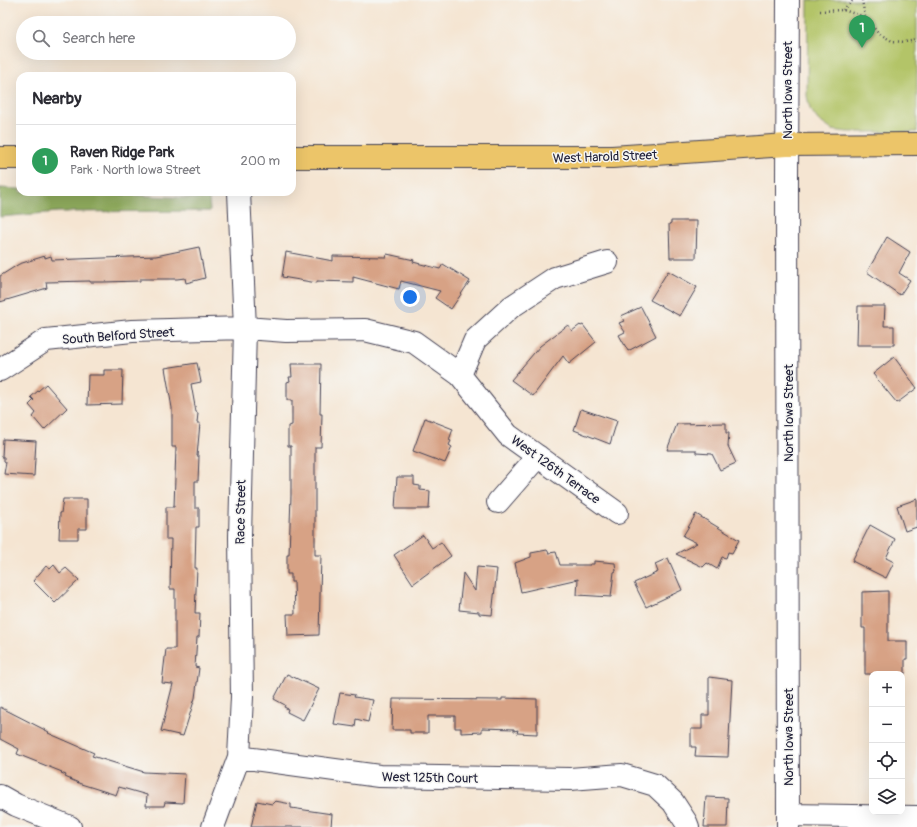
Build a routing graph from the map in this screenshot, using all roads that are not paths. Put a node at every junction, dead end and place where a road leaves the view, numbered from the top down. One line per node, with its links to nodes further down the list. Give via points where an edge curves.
1 (788, 0): 3 (street, North Iowa Street)
2 (917, 144): 3 (main road, West Harold Street)
3 (787, 145): 4 (main road, West Harold Street, via 612,158); 18 (street, North Iowa Street)
4 (296, 157)
5 (0, 158): 6 (main road)
6 (16, 158)
7 (239, 196): 9 (street, Race Street)
8 (607, 262): 11 (street, via 555,278 511,307 475,340)
9 (245, 328): 10 (street, South Belford Street, via 132,331 46,340); 11 (street, West 126th Terrace, via 286,331 365,330 414,342); 15 (street, Race Street, via 240,537 242,698)
10 (0, 370)
11 (460, 375): 12 (street, West 126th Terrace, via 508,435)
12 (538, 456): 13 (street); 14 (street, West 126th Terrace)
13 (498, 502)
14 (617, 513)
15 (239, 757): 20 (street, Race Street); 21 (street, West 125th Court, via 379,776 570,779 622,775 656,784 673,802)
16 (0, 796): 19 (street)
17 (917, 817): 18 (street)
18 (788, 821)
19 (70, 827)
20 (213, 827)
21 (688, 827)

